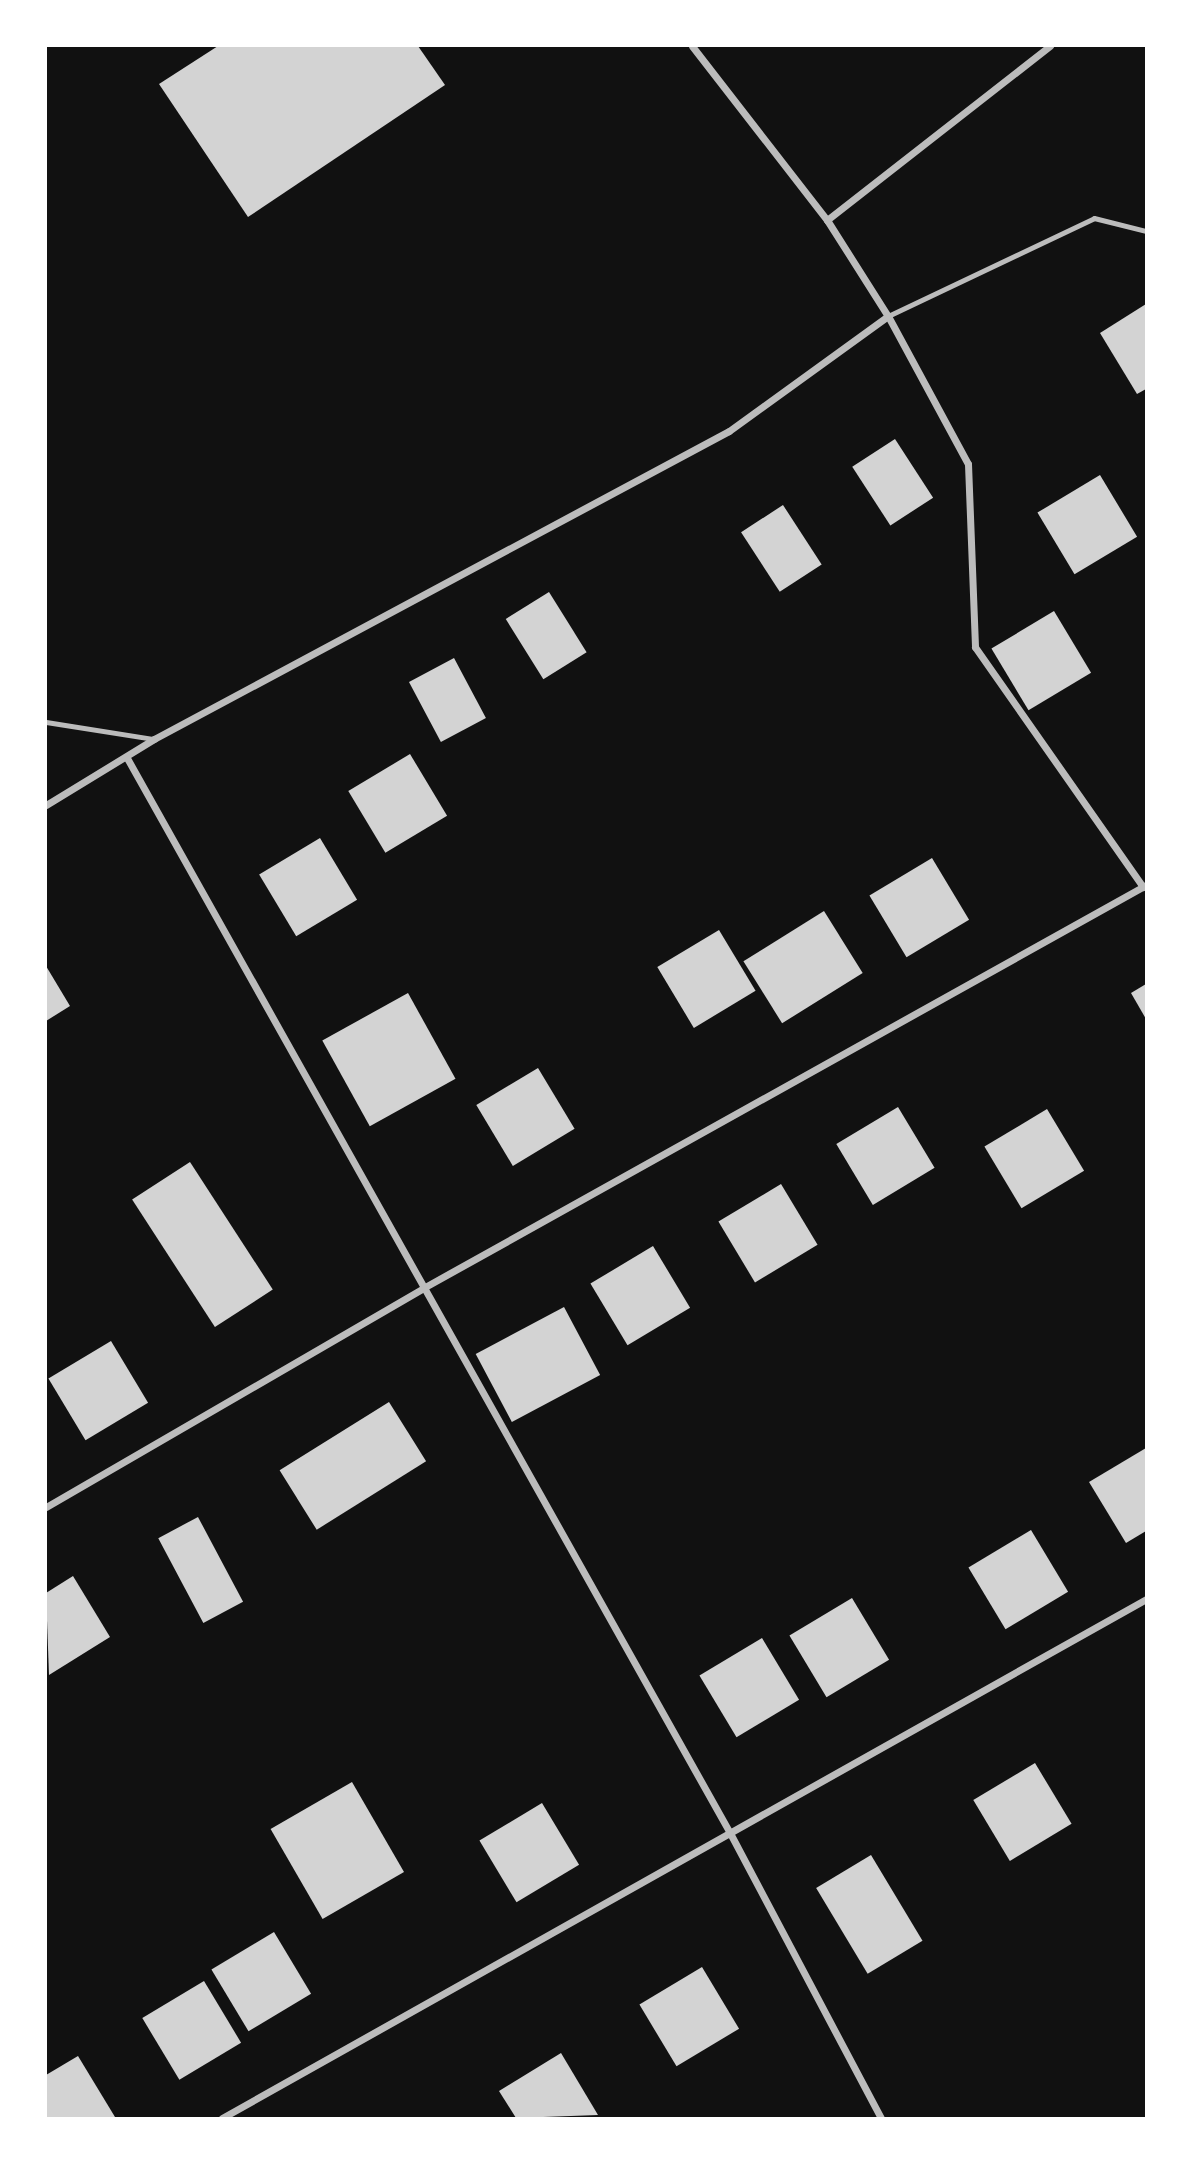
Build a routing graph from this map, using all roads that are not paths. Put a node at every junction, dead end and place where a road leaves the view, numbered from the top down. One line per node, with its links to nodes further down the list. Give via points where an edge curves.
1 (692, 46): 3 (street)
2 (1050, 46): 3 (street)
3 (827, 219): 5 (street)
4 (1146, 231): 5 (lane, via 1094,218)
5 (888, 316): 7 (street, via 729,430); 10 (street, via 968,464 975,648)
6 (46, 722): 7 (lane)
7 (154, 739): 8 (street)
8 (127, 758): 9 (street); 11 (street)
9 (46, 805)
10 (1145, 886): 11 (street)
11 (425, 1287): 12 (street); 14 (street)
12 (46, 1507)
13 (1146, 1599): 14 (street)
14 (730, 1833): 15 (street); 16 (street)
15 (222, 2119)
16 (881, 2119)

